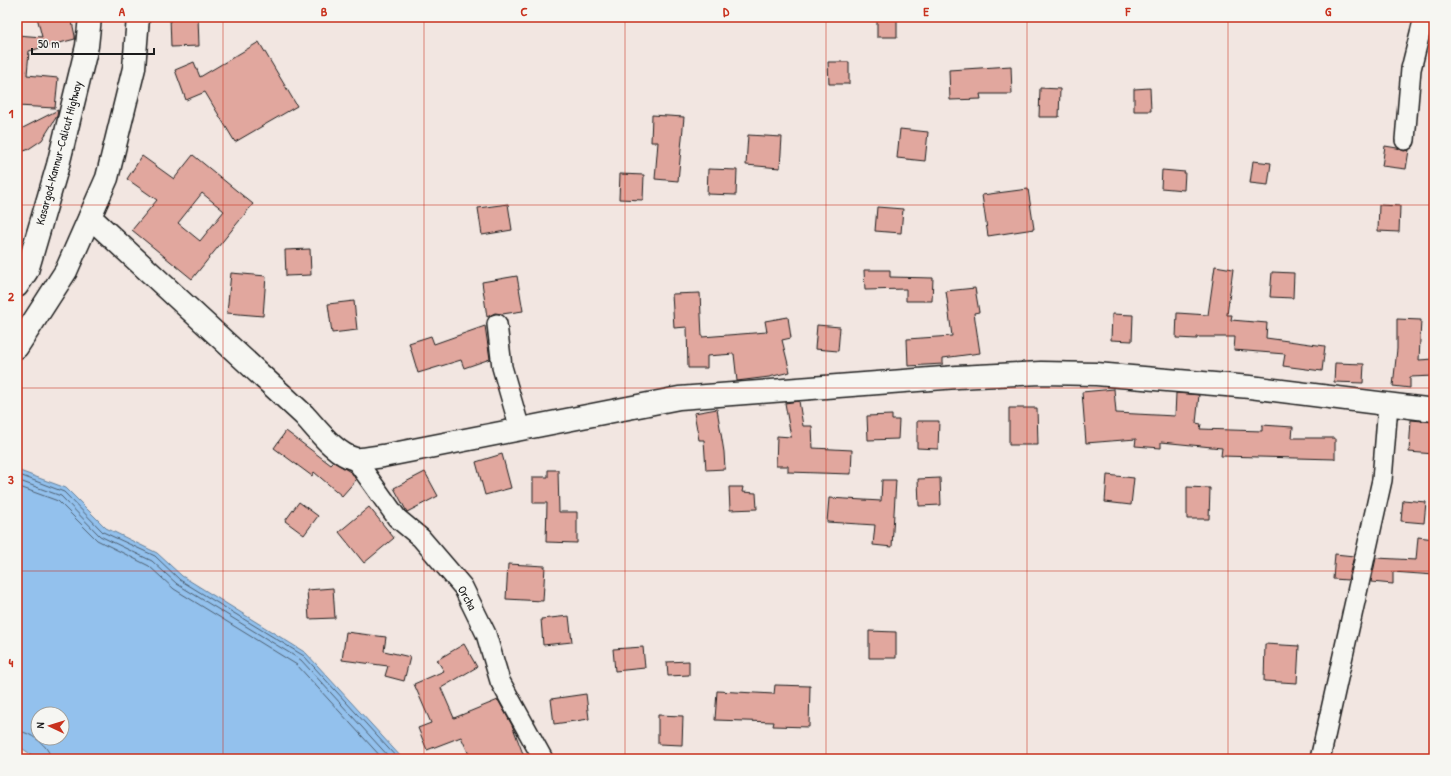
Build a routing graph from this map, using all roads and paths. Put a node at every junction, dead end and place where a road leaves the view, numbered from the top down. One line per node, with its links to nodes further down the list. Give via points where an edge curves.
1 (90, 17): 6 (main road, Kasargod-Kannur-Calicut Highway, via 87,46 58,166 27,271)
2 (138, 17): 5 (main road, via 134,68 107,178)
3 (1424, 17): 4 (street, via 1411,69)
4 (1405, 140)
5 (90, 217): 8 (main road, via 66,271); 12 (main road, via 304,415 330,444)
6 (17, 286)
7 (497, 324): 11 (street, via 502,367)
8 (17, 347)
9 (1388, 405): 10 (main road); 11 (main road, via 1250,387 1096,374 1041,374 957,377 679,398); 14 (street, via 1382,480)
10 (1434, 410)
11 (520, 429): 12 (main road, via 383,456)
12 (355, 459): 13 (street, Orcha, via 397,518 421,538 463,587 486,634 500,681)
13 (543, 759)
14 (1320, 759)

